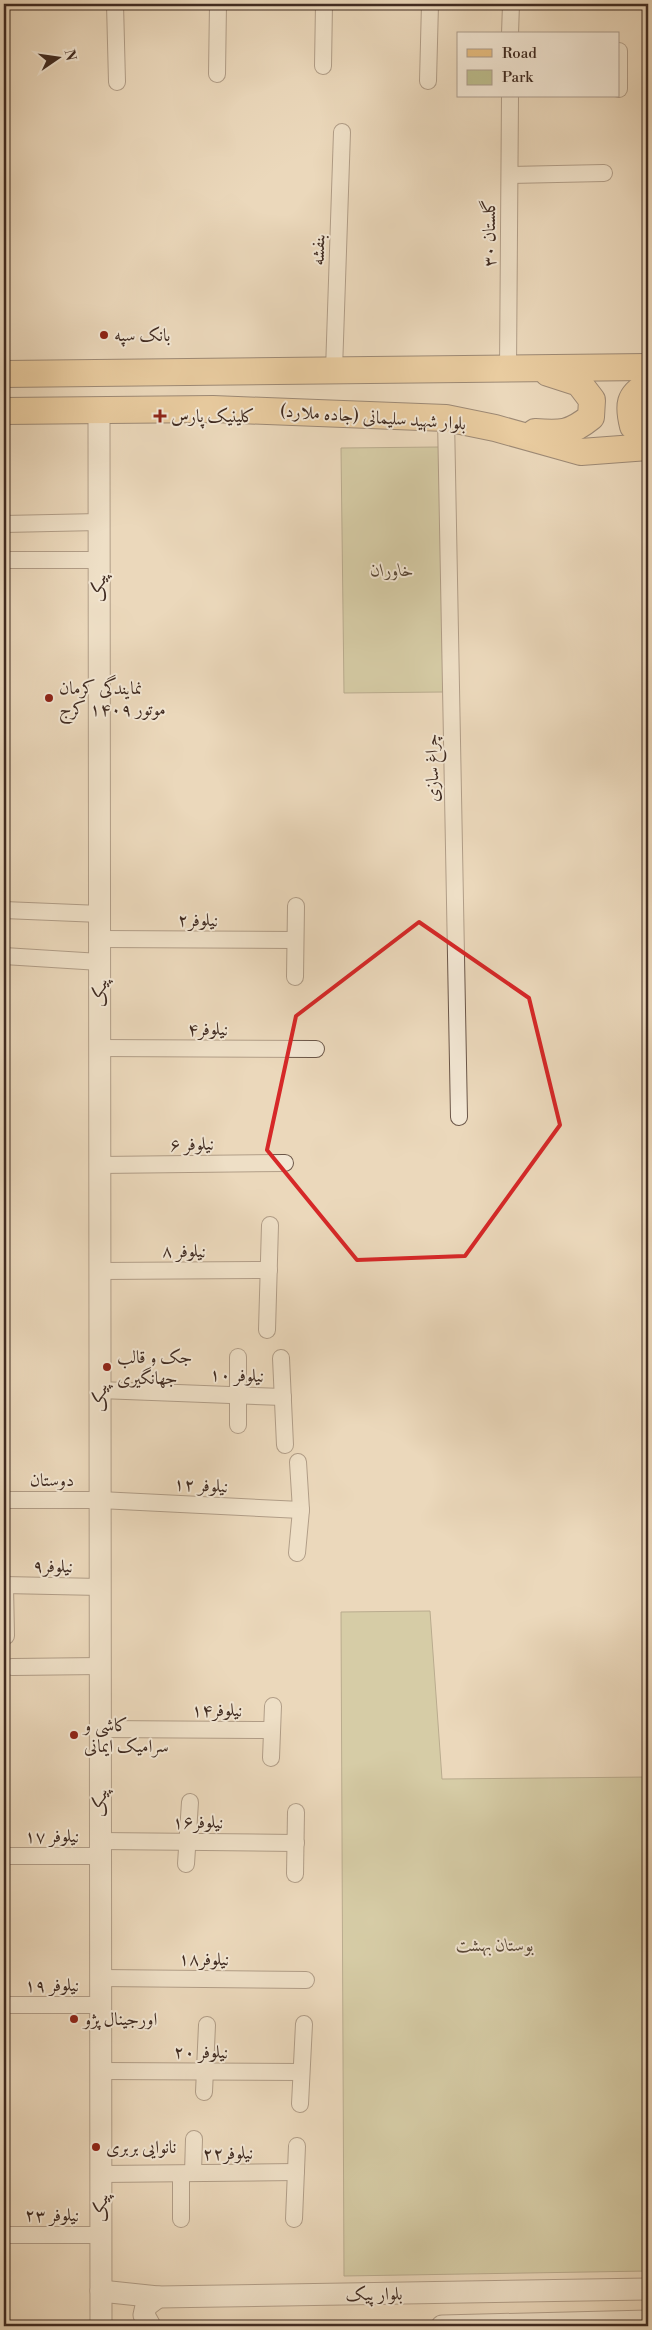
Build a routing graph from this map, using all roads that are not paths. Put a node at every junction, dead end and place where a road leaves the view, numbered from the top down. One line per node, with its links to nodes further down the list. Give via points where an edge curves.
1 (115, 4): 10 (street)
2 (218, 4): 8 (street)
3 (324, 4): 7 (street)
4 (430, 4): 9 (street)
5 (511, 4): 6 (street)
6 (510, 32)
7 (323, 66)
8 (217, 74)
9 (428, 81)
10 (117, 82)
11 (510, 98): 14 (street, گلستان ۳۰)
12 (342, 132): 17 (street, بنفشه)
13 (604, 173): 14 (street)
14 (510, 175): 16 (street, گلستان ۳۰)
15 (648, 367): 18 (main road)
16 (508, 369): 17 (main road); 18 (main road)
17 (334, 370): 19 (main road)
18 (540, 370): 24 (main road, via 579,383 592,400 591,417 577,428 561,434)
19 (4, 374)
20 (648, 385): 25 (main road, via 637,390 629,408 633,426)
21 (4, 411): 22 (main road, بلوار شهید سلیمانی (جاده ملارد))
22 (99, 411): 23 (main road, بلوار شهید سلیمانی (جاده ملارد), via 213,409); 27 (street, پیک)
23 (446, 418): 24 (main road, بلوار شهید سلیمانی (جاده ملارد)); 41 (street, چراغ سازی)
24 (495, 428): 26 (main road, بلوار شهید سلیمانی (جاده ملارد), via 581,452)
25 (648, 433)
26 (648, 447)
27 (99, 522): 28 (street); 30 (street, پیک)
28 (4, 524)
29 (4, 560): 30 (street)
30 (99, 560): 33 (street, پیک)
31 (296, 906): 35 (street)
32 (4, 910): 33 (street)
33 (100, 914): 34 (street, پیک)
34 (100, 940): 35 (street, نیلوفر۲); 37 (street, پیک)
35 (295, 940): 38 (street)
36 (4, 956): 37 (street)
37 (100, 962): 39 (street, پیک)
38 (295, 977)
39 (100, 1048): 40 (street, نیلوفر۴); 43 (street, پیک)
40 (316, 1049)
41 (459, 1117)
42 (285, 1163): 43 (street, نیلوفر ۶)
43 (100, 1165): 46 (street, پیک)
44 (270, 1225): 45 (street)
45 (269, 1270): 46 (street, نیلوفر ۸); 47 (street)
46 (100, 1271): 50 (street, پیک)
47 (267, 1330)
48 (238, 1357): 51 (street)
49 (281, 1358): 52 (street)
50 (100, 1390): 51 (street, نیلوفر ۱۰); 57 (street, پیک)
51 (238, 1395): 52 (street, نیلوفر ۱۰); 53 (street)
52 (283, 1397): 54 (street)
53 (238, 1425)
54 (285, 1445)
55 (298, 1462): 58 (street)
56 (4, 1500): 57 (street, دوستان)
57 (100, 1500): 58 (street, نیلوفر ۱۲); 61 (street, پیک)
58 (301, 1510): 59 (street)
59 (297, 1553)
60 (4, 1585): 61 (street, نیلوفر۹); 62 (street)
61 (100, 1587): 63 (street, پیک)
62 (6, 1636)
63 (100, 1666): 64 (street); 66 (street, پیک)
64 (12, 1667)
65 (273, 1706): 67 (street)
66 (100, 1729): 67 (street, نیلوفر۱۴); 73 (street, پیک)
67 (272, 1730): 68 (street)
68 (270, 1758)
69 (190, 1802): 71 (street)
70 (296, 1812): 72 (street)
71 (188, 1842): 72 (street, نیلوفر۱۶); 73 (street, نیلوفر۱۶); 75 (street)
72 (296, 1843): 76 (street)
73 (100, 1849): 74 (street, نیلوفر ۱۷); 77 (street, پیک)
74 (4, 1856)
75 (186, 1864)
76 (295, 1874)
77 (101, 1978): 78 (street, نیلوفر۱۸); 80 (street, پیک)
78 (306, 1980)
79 (4, 2005): 80 (street, نیلوفر ۱۹)
80 (101, 2005): 83 (street, پیک)
81 (304, 2024): 85 (street)
82 (207, 2025): 84 (street)
83 (101, 2071): 84 (street, نیلوفر ۲۰); 92 (street, پیک)
84 (205, 2072): 85 (street, نیلوفر ۲۰); 86 (street)
85 (301, 2072): 87 (street)
86 (204, 2092)
87 (300, 2104)
88 (194, 2139): 91 (street)
89 (297, 2146): 90 (street)
90 (296, 2172): 91 (street, نیلوفر۲۲); 94 (street)
91 (187, 2173): 92 (street, نیلوفر۲۲); 93 (street)
92 (101, 2174): 96 (street, پیک)
93 (180, 2219)
94 (294, 2219)
95 (4, 2235): 96 (street, نیلوفر ۲۳)
96 (101, 2235): 98 (street, پیک)
97 (648, 2289): 99 (street, بلوار پیک)
98 (101, 2291): 99 (street, بلوار پیک); 101 (street, پیک)
99 (158, 2297): 102 (street, via 146,2306 144,2315)
100 (648, 2321): 103 (street)
101 (101, 2326)
102 (150, 2326)
103 (442, 2326)

